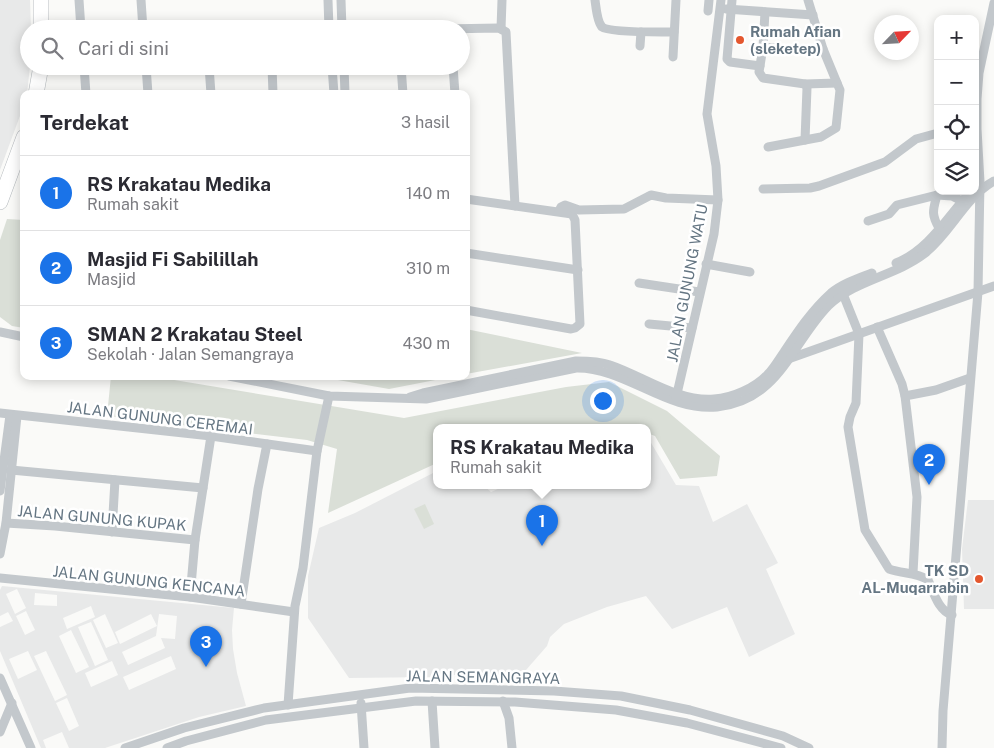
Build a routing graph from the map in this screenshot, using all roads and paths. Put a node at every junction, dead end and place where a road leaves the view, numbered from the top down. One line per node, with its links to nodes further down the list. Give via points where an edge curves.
1 (41, 0): 17 (highway)
2 (79, 0): 18 (street)
3 (141, 0): 19 (street)
4 (328, 0): 20 (street)
5 (341, 0): 21 (street)
6 (502, 0): 23 (street)
7 (595, 0): 24 (street, via 602,26)
8 (676, 0): 25 (street)
9 (709, 0): 14 (street)
10 (808, 0): 16 (street)
11 (994, 3): 51 (street, via 979,73)
12 (721, 5): 13 (street); 66 (street, JALAN GUNUNG WATU, via 707,114)
13 (731, 5): 15 (street); 30 (street, via 728,60)
14 (708, 11)
15 (765, 12): 16 (street); 27 (street)
16 (813, 15): 28 (street)
17 (42, 20)
18 (80, 20)
19 (142, 20)
20 (329, 20)
21 (342, 20)
22 (470, 29): 23 (street)
23 (501, 29): 69 (street, via 506,32)
24 (641, 32): 25 (street); 26 (street)
25 (674, 32): 29 (street)
26 (640, 46)
27 (763, 47): 28 (street); 30 (street)
28 (823, 49): 40 (street)
29 (673, 57)
30 (760, 66): 41 (street, via 763,78)
31 (39, 75): 42 (highway)
32 (85, 75): 43 (street)
33 (147, 75): 44 (street)
34 (210, 75): 45 (street)
35 (272, 75): 46 (street)
36 (333, 75): 47 (street)
37 (344, 75): 48 (street)
38 (402, 75): 49 (street)
39 (454, 75): 50 (street)
40 (836, 82): 41 (street); 53 (street, via 840,90 836,128 821,137)
41 (805, 84): 53 (street)
42 (37, 90)
43 (86, 90)
44 (148, 90)
45 (211, 90)
46 (273, 90)
47 (334, 90)
48 (345, 90)
49 (403, 90)
50 (455, 90)
51 (977, 105)
52 (934, 135): 60 (street, via 916,139 885,162 818,186)
53 (805, 140): 54 (street)
54 (768, 147)
55 (20, 149): 68 (highway)
56 (994, 174): 58 (street)
57 (994, 181): 59 (street)
58 (979, 185)
59 (979, 186)
60 (763, 189)
61 (937, 195): 67 (street, via 952,196); 71 (street, via 898,205 889,214); 72 (street, via 932,212)
62 (968, 195): 67 (street)
63 (971, 195): 81 (street, via 940,239 926,252 911,263)
64 (977, 195): 80 (street)
65 (470, 200): 69 (street)
66 (718, 200): 70 (street, via 651,195 624,209 579,210 565,206); 74 (street, JALAN GUNUNG WATU)
67 (962, 201): 72 (street)
68 (0, 202)
69 (515, 206): 70 (street)
70 (559, 211): 75 (street, via 574,217)
71 (868, 222)
72 (939, 228): 94 (street, via 905,260 833,291 807,319 760,381 722,398)
73 (470, 255): 75 (street)
74 (706, 264): 76 (street); 79 (street, JALAN GUNUNG WATU)
75 (578, 270): 82 (street, via 580,324 574,328)
76 (750, 272)
77 (639, 283): 79 (street)
78 (994, 286): 80 (street)
79 (700, 292): 85 (street, JALAN GUNUNG WATU)
80 (978, 292): 84 (street); 90 (street)
81 (843, 294): 87 (street); 89 (street, via 814,323)
82 (470, 311)
83 (648, 324): 85 (street)
84 (877, 327): 87 (street); 93 (street)
85 (692, 328): 94 (street, JALAN GUNUNG WATU)
86 (0, 332): 88 (street)
87 (859, 334): 89 (street); 107 (street, via 856,403 848,427 862,521 872,545 889,569)
88 (20, 336)
89 (791, 358): 94 (street, via 765,387 743,400 716,407 699,406)
90 (970, 378): 93 (street); 112 (street)
91 (249, 380): 92 (street)
92 (329, 396): 94 (street, via 426,400 588,368); 98 (street)
93 (905, 396): 107 (street, via 917,497)
94 (677, 397)
95 (9, 415): 96 (street, JALAN GUNUNG CEREMAI); 99 (street); 102 (street)
96 (211, 436): 97 (street, JALAN GUNUNG CEREMAI); 101 (street)
97 (267, 444): 98 (street, JALAN GUNUNG CEREMAI); 110 (street)
98 (317, 451): 111 (street, via 303,568)
99 (11, 470): 100 (street); 103 (street)
100 (115, 480): 101 (street); 104 (street)
101 (203, 488): 105 (street)
102 (0, 491)
103 (6, 523): 104 (street, JALAN GUNUNG KUPAK); 106 (street)
104 (112, 532): 105 (street, JALAN GUNUNG KUPAK)
105 (195, 540): 109 (street)
106 (0, 554)
107 (912, 573): 112 (street, via 928,580 941,608)
108 (0, 578): 109 (street, JALAN GUNUNG KENCANA)
109 (190, 598): 110 (street, JALAN GUNUNG KENCANA)
110 (242, 604): 111 (street, JALAN GUNUNG KENCANA)
111 (294, 612): 119 (street)
112 (952, 615): 133 (street)
113 (0, 678): 118 (street)
114 (360, 695): 119 (street, JALAN SEMANGRAYA); 120 (street); 121 (street, JALAN SEMANGRAYA, via 410,688 554,691 621,696)
115 (432, 701): 116 (street, JALAN SEMANGRAYA); 120 (street, JALAN SEMANGRAYA); 129 (street)
116 (503, 701): 117 (street, JALAN SEMANGRAYA); 122 (street)
117 (515, 702): 122 (street); 123 (street, JALAN SEMANGRAYA, via 616,710)
118 (12, 703): 124 (street); 125 (street)
119 (288, 705): 126 (street, JALAN SEMANGRAYA, via 184,728)
120 (362, 708): 127 (street, JALAN SEMANGRAYA, via 266,720); 128 (street)
121 (690, 710): 123 (street); 132 (street, JALAN SEMANGRAYA, via 783,736)
122 (509, 718): 130 (street)
123 (687, 723): 131 (street, JALAN SEMANGRAYA)
124 (0, 732)
125 (31, 748)
126 (126, 748)
127 (167, 748)
128 (364, 748)
129 (435, 748)
130 (512, 748)
131 (781, 748)
132 (809, 748)
133 (942, 748)

